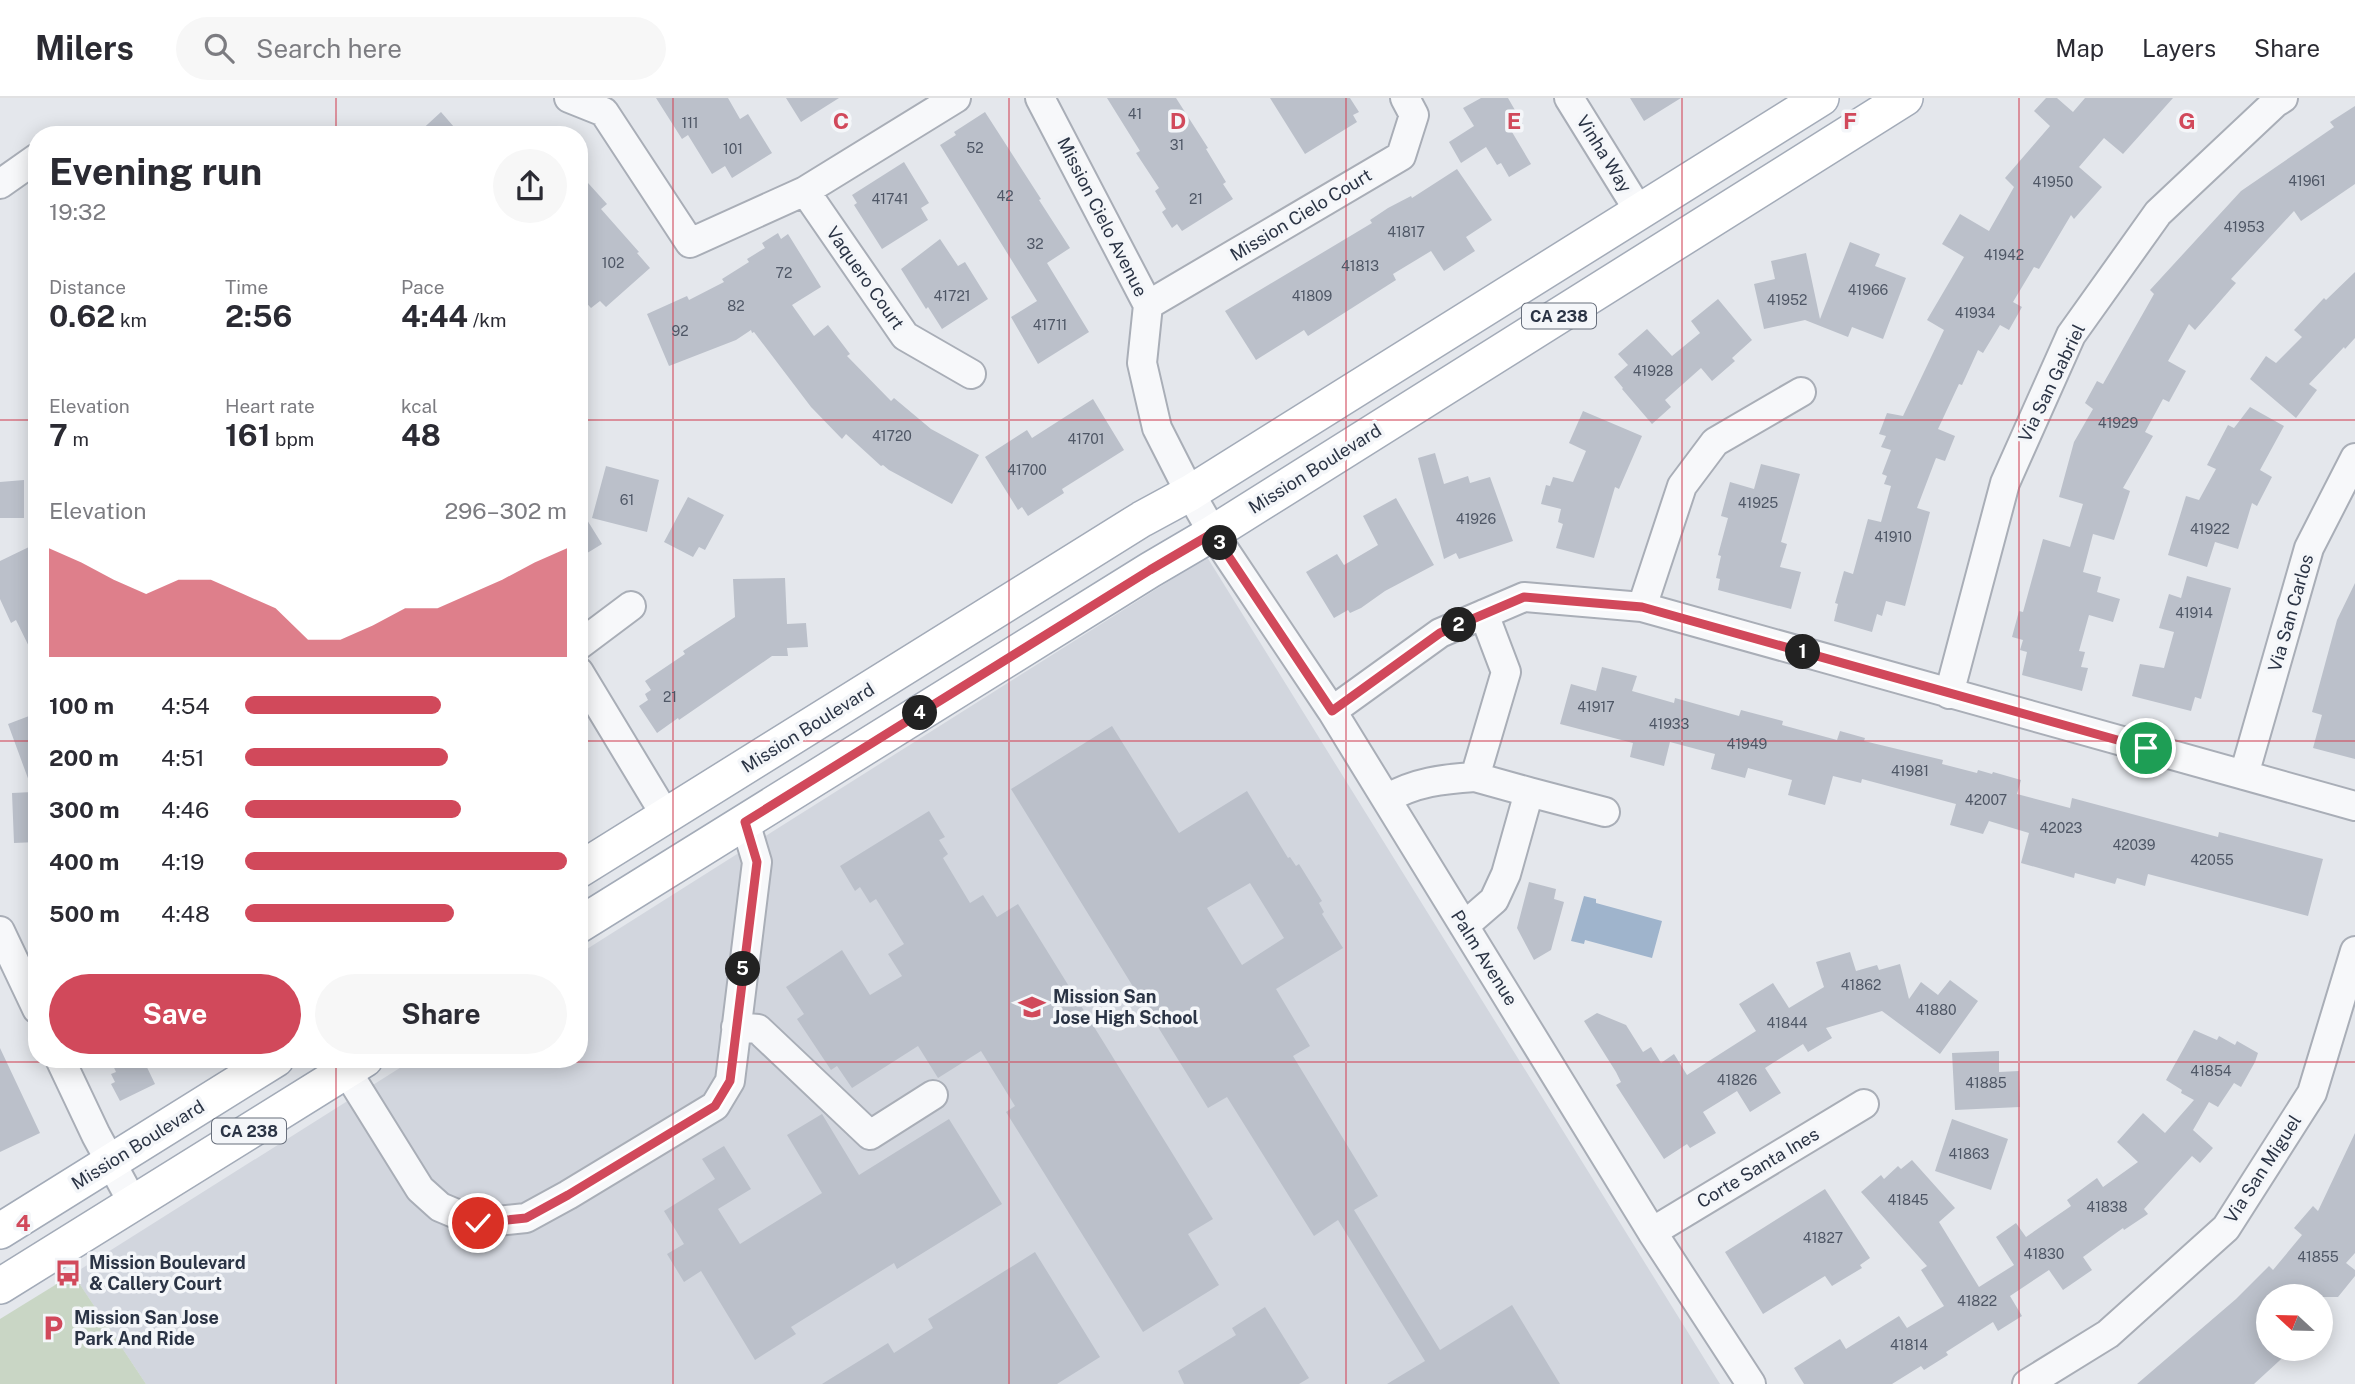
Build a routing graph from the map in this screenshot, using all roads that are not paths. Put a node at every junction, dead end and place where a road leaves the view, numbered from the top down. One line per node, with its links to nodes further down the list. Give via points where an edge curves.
1 (569, 98): 11 (street, via 604,112 690,243)
2 (957, 98): 11 (street)
3 (1040, 98): 13 (street, Mission Cielo Avenue)
4 (1405, 98): 13 (street, Mission Cielo Court, via 1415,114 1401,156)
5 (1569, 98): 12 (street, Vinha Way)
6 (1821, 98): 12 (main road, Mission Boulevard / CA 238)
7 (1905, 98): 18 (main road, Mission Boulevard / CA 238)
8 (2283, 98): 24 (street, Via San Gabriel, via 2158,213 2071,335 2005,483)
9 (28, 164): 10 (street)
10 (0, 184)
11 (805, 191): 14 (street, Vaquero Court, via 905,336)
12 (1639, 211): 17 (main road, Mission Boulevard / CA 238)
13 (1148, 305): 17 (street, Mission Cielo Avenue, via 1142,363 1157,428)
14 (971, 374)
15 (1801, 392): 20 (street, via 1715,442 1682,486)
16 (2355, 458): 26 (street, Via San Carlos, via 2309,548)
17 (1190, 493): 18 (street, Mission Cielo Avenue); 32 (main road, Mission Boulevard / CA 238)
18 (1213, 533): 25 (street, Palm Avenue); 33 (main road, Mission Boulevard / CA 238)
19 (631, 606): 22 (street)
20 (1642, 607): 21 (street, via 1524,597); 24 (street)
21 (1484, 614): 25 (street, via 1440,633); 27 (street, via 1506,672)
22 (588, 638)
23 (588, 687): 32 (street)
24 (1949, 694): 26 (street)
25 (1332, 711): 29 (street, Palm Avenue)
26 (2244, 775): 30 (street)
27 (1475, 777): 28 (street); 29 (street, via 1436,779)
28 (1529, 792): 31 (street); 36 (street, via 1494,900)
29 (1387, 800): 36 (street, Palm Avenue)
30 (2355, 806)
31 (1605, 812)
32 (666, 816): 34 (main road, Mission Boulevard / CA 238)
33 (745, 822): 35 (main road, Mission Boulevard / CA 238); 40 (street, via 757,862)
34 (588, 864)
35 (588, 919)
36 (1464, 926): 50 (street, Palm Avenue)
37 (0, 931): 39 (street)
38 (2355, 951): 53 (street, Via San Miguel, via 2312,1093 2226,1228 2108,1334)
39 (28, 990)
40 (736, 1027): 44 (street, via 730,1081 715,1106 558,1201 526,1218 502,1221 478,1223 440,1207 420,1189); 45 (street, via 758,1029 870,1135)
41 (64, 1068): 47 (street)
42 (261, 1068): 47 (main road, Mission Boulevard / CA 238)
43 (350, 1068): 48 (main road, CA 238)
44 (358, 1068)
45 (933, 1095)
46 (1864, 1104): 50 (street, Corte Santa Ines)
47 (110, 1162): 48 (street); 49 (main road, Mission Boulevard / CA 238)
48 (133, 1203): 51 (main road, CA 238)
49 (3, 1230)
50 (1652, 1232): 52 (street, Palm Avenue)
51 (0, 1286)
52 (1751, 1384)
53 (2027, 1384)

